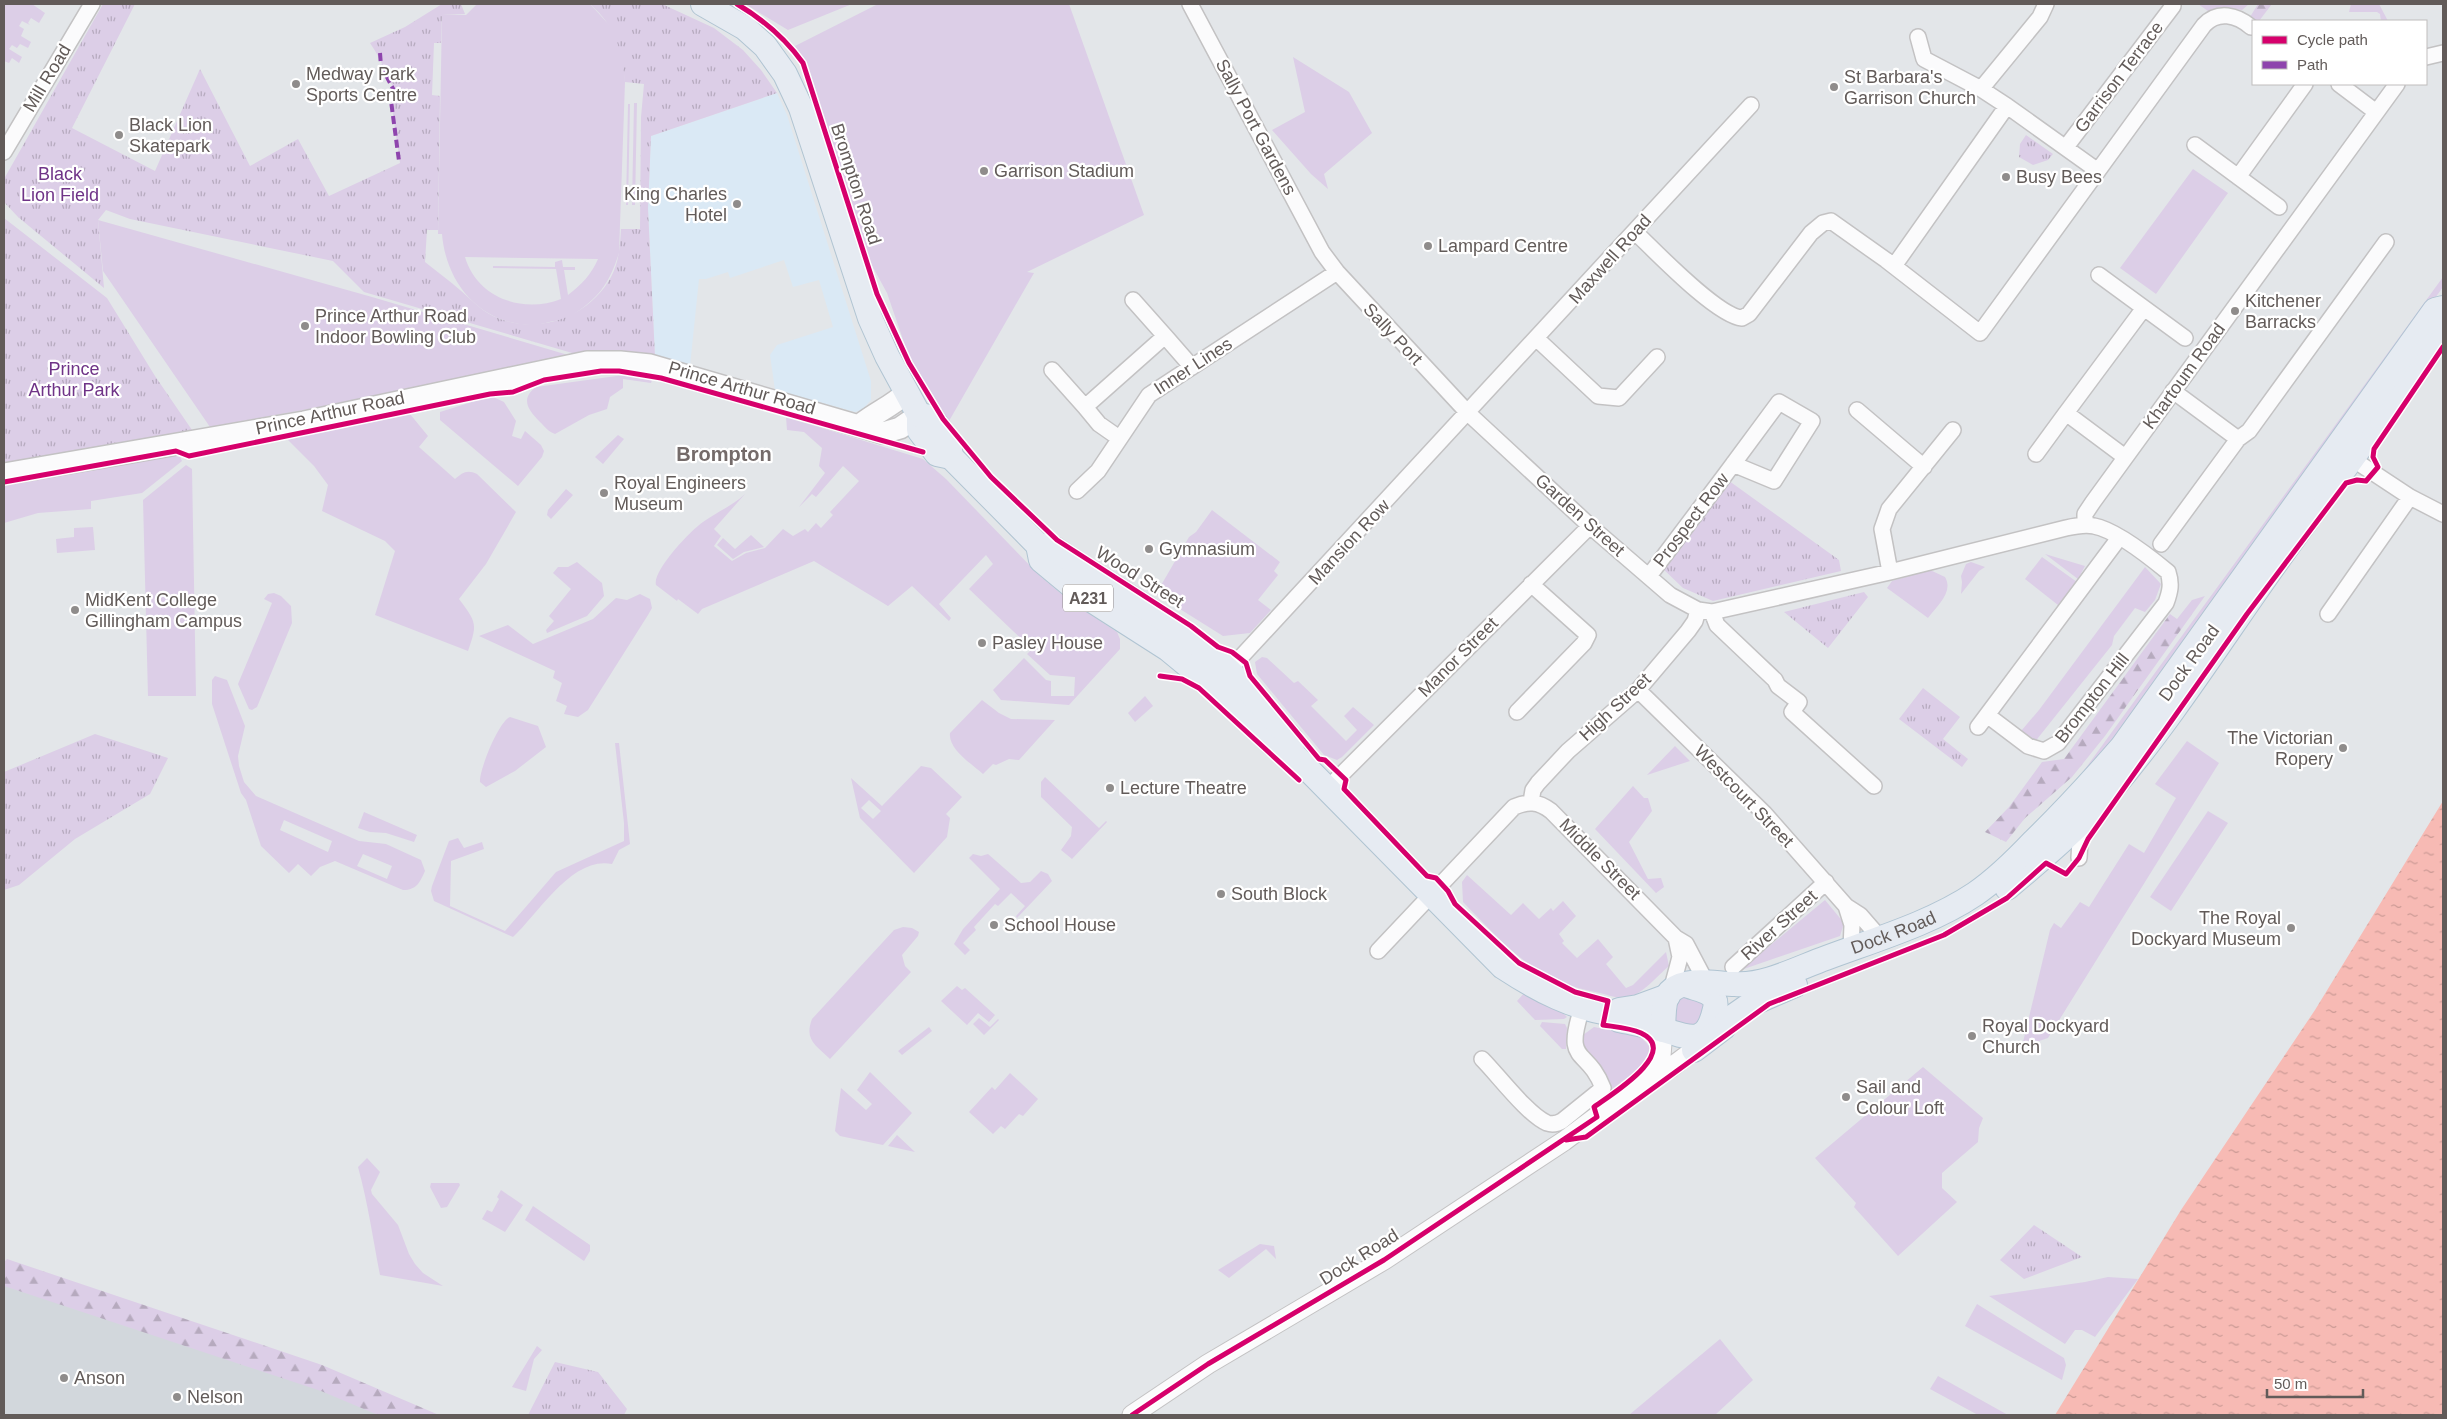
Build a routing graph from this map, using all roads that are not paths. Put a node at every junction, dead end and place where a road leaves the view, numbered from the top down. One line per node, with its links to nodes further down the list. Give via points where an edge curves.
1 (92, 4): 17 (street, Mill Road)
2 (703, 4): 41 (main road, Brompton Road / A231, via 749,32 769,51 785,74 802,108 870,318)
3 (1190, 4): 25 (street, Sally Port Gardens)
4 (2046, 4): 13 (street, via 2040,17)
5 (2173, 6): 19 (street, Garrison Terrace)
6 (2251, 27): 20 (street, via 2232,16 2219,16 2206,22)
7 (1918, 37): 13 (street, via 1924,59)
8 (2443, 54): 9 (street)
9 (2427, 57)
10 (2304, 85): 21 (street)
11 (2340, 85): 16 (street)
12 (2395, 85): 16 (street, Khartoum Road)
13 (1981, 89): 15 (street)
14 (1751, 105): 23 (street, Maxwell Road)
15 (2007, 106): 19 (street); 26 (street)
16 (2376, 112): 40 (street, Khartoum Road)
17 (5, 145)
18 (2195, 145): 21 (street)
19 (2066, 147): 20 (street)
20 (2098, 171): 26 (street, via 1980,333)
21 (2238, 177): 22 (street)
22 (2278, 207)
23 (1635, 232): 26 (street, via 1717,306 1740,318 1749,314 1823,223 1830,221 1843,228); 35 (street, Maxwell Road)
24 (2386, 242): 50 (street, via 2248,431)
25 (1322, 252): 27 (street, Sally Port)
26 (1894, 266)
27 (1337, 272): 37 (street, Inner Lines); 44 (street, Sally Port)
28 (2099, 275): 30 (street)
29 (1132, 300): 33 (street)
30 (2144, 308): 34 (street); 45 (street)
31 (2443, 308): 39 (main road, Dock Road, via 2434,310)
32 (2443, 327): 39 (main road, Dock Road)
33 (1165, 336): 37 (street); 42 (street)
34 (2185, 338)
35 (1537, 339): 36 (street, via 1598,396 1619,398); 44 (street, Maxwell Road)
36 (1657, 357)
37 (1192, 367): 49 (street, Inner Lines, via 1149,395)
38 (1052, 370): 42 (street)
39 (2392, 387): 51 (main road, Dock Road)
40 (2173, 391): 50 (street); 53 (street, Khartoum Road)
41 (906, 394): 46 (main road, Wood Street / A231); 47 (main road)
42 (1085, 408): 49 (street, via 1099,424)
43 (1856, 410): 55 (street)
44 (1468, 413): 61 (street, Garden Street); 69 (street, Mansion Row)
45 (2066, 413): 52 (street); 53 (street)
46 (919, 415): 47 (main road, Prince Arthur Road, via 900,428 883,433); 69 (main road, Wood Street / A231, via 919,430 937,454 951,457 1038,545 1053,548)
47 (860, 425): 56 (main road, Prince Arthur Road, via 650,365 587,362 304,422)
48 (1953, 430): 55 (street)
49 (1119, 438): 57 (street, Inner Lines, via 1098,471)
50 (2238, 439): 63 (street)
51 (2345, 453): 58 (street); 75 (main road, Dock Road, via 2276,562 2159,727 2111,790)
52 (2036, 454)
53 (2125, 457): 60 (street, Khartoum Road, via 2086,512)
54 (1733, 464): 54 (street, Prospect Row, via 1774,481 1812,421 1778,402); 65 (street, Prospect Row)
55 (1924, 467): 64 (street, via 1889,510 1882,529)
56 (4, 474)
57 (1078, 491)
58 (2410, 497): 59 (street); 68 (street)
59 (2443, 514)
60 (2085, 525): 62 (street, Brompton Hill, via 2100,528); 64 (street, Brompton Hill)
61 (1590, 526): 65 (street, Garden Street); 66 (street, Manor Street)
62 (2118, 538): 62 (street, Brompton Hill, via 2168,572 2170,592 2166,603 2051,749 2036,750 1982,721)
63 (2161, 544)
64 (1890, 572): 67 (street, Brompton Hill)
65 (1649, 576): 67 (street, Garden Street, via 1670,595)
66 (1531, 584): 71 (street, via 1588,635); 73 (street, Manor Street)
67 (1705, 611): 70 (street, High Street); 72 (street, via 1776,680 1778,686 1798,702 1792,712)
68 (2328, 614)
69 (1222, 679): 73 (main road, Wood Street / A231, via 1291,739 1292,753)
70 (1638, 690): 74 (street, High Street, via 1568,751 1534,787); 76 (street, Westcourt Street, via 1764,813)
71 (1517, 712)
72 (1874, 786)
73 (1327, 789): 77 (main road, Wood Street / A231)
74 (1531, 802): 77 (street, via 1514,807); 79 (street, Middle Street, via 1543,804 1551,811)
75 (2066, 822): 80 (main road, Dock Road, via 1974,895); 88 (main road, Dock Road, via 2005,890 1960,918 1878,954 1771,994)
76 (1826, 882): 78 (street, Westcourt Street); 83 (street, River Street)
77 (1431, 896): 82 (street); 85 (main road, Wood Street / A231, via 1503,967)
78 (1846, 906): 80 (street, Westcourt Street, via 1860,915); 81 (street, Westcourt Street, via 1852,925)
79 (1676, 938): 84 (street); 84 (street, Middle Street, via 1686,944)
80 (1880, 938): 81 (main road, Dock Road)
81 (1851, 949): 84 (main road, Dock Road, via 1757,982)
82 (1378, 951)
83 (1733, 967)
84 (1683, 988): 86 (main road, Wood Street); 87 (main road); 88 (main road, via 1709,993 1714,998 1715,1008)
85 (1582, 1008): 86 (main road, Wood Street); 89 (street, via 1574,1035 1575,1046 1604,1088 1556,1125 1535,1115)
86 (1615, 1014): 87 (main road, Wood Street, via 1619,1020)
87 (1663, 1030): 88 (main road, Wood Street, via 1689,1038); 90 (street)
88 (1708, 1033): 90 (street, Dock Road, via 1670,1068)
89 (1482, 1059)
90 (1660, 1069): 91 (street, Dock Road, via 1564,1141 1384,1260 1208,1364)
91 (1132, 1415)

